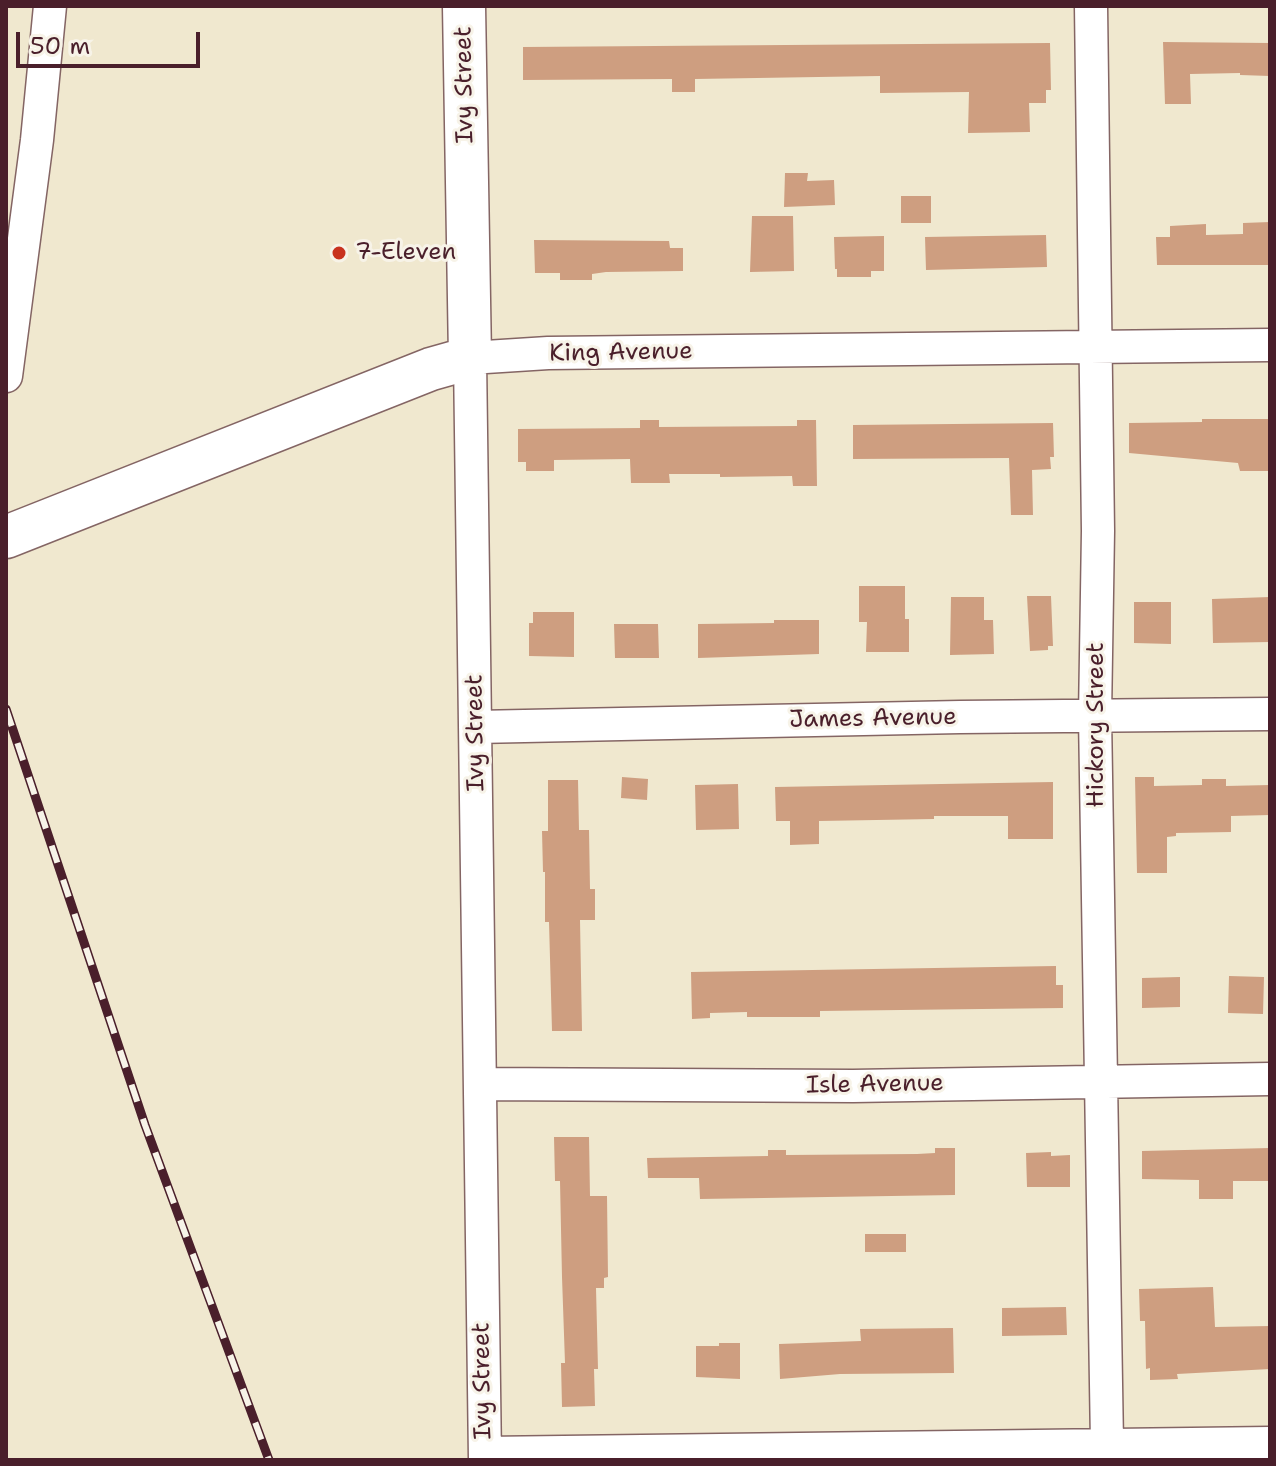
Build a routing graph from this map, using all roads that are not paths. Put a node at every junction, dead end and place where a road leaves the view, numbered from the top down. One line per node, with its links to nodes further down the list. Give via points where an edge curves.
1 (50, 6): 7 (street)
2 (464, 6): 6 (main road, Ivy Street)
3 (1091, 6): 5 (street, Hickory Street)
4 (1270, 345): 5 (street, King Avenue)
5 (1096, 347): 6 (street, King Avenue); 10 (street, Hickory Street)
6 (470, 358): 8 (main road, King Avenue); 11 (street, Ivy Street)
7 (6, 376)
8 (6, 537)
9 (1270, 714): 10 (street, James Avenue)
10 (1095, 716): 11 (street, James Avenue); 13 (street, Hickory Street)
11 (476, 727): 14 (street, Ivy Street)
12 (1270, 1079): 13 (street, Isle Avenue)
13 (1103, 1081): 14 (street, Isle Avenue); 16 (street, Hickory Street)
14 (480, 1084): 17 (street, Ivy Street)
15 (1270, 1443): 16 (street)
16 (1107, 1444): 17 (street)
17 (485, 1457)

